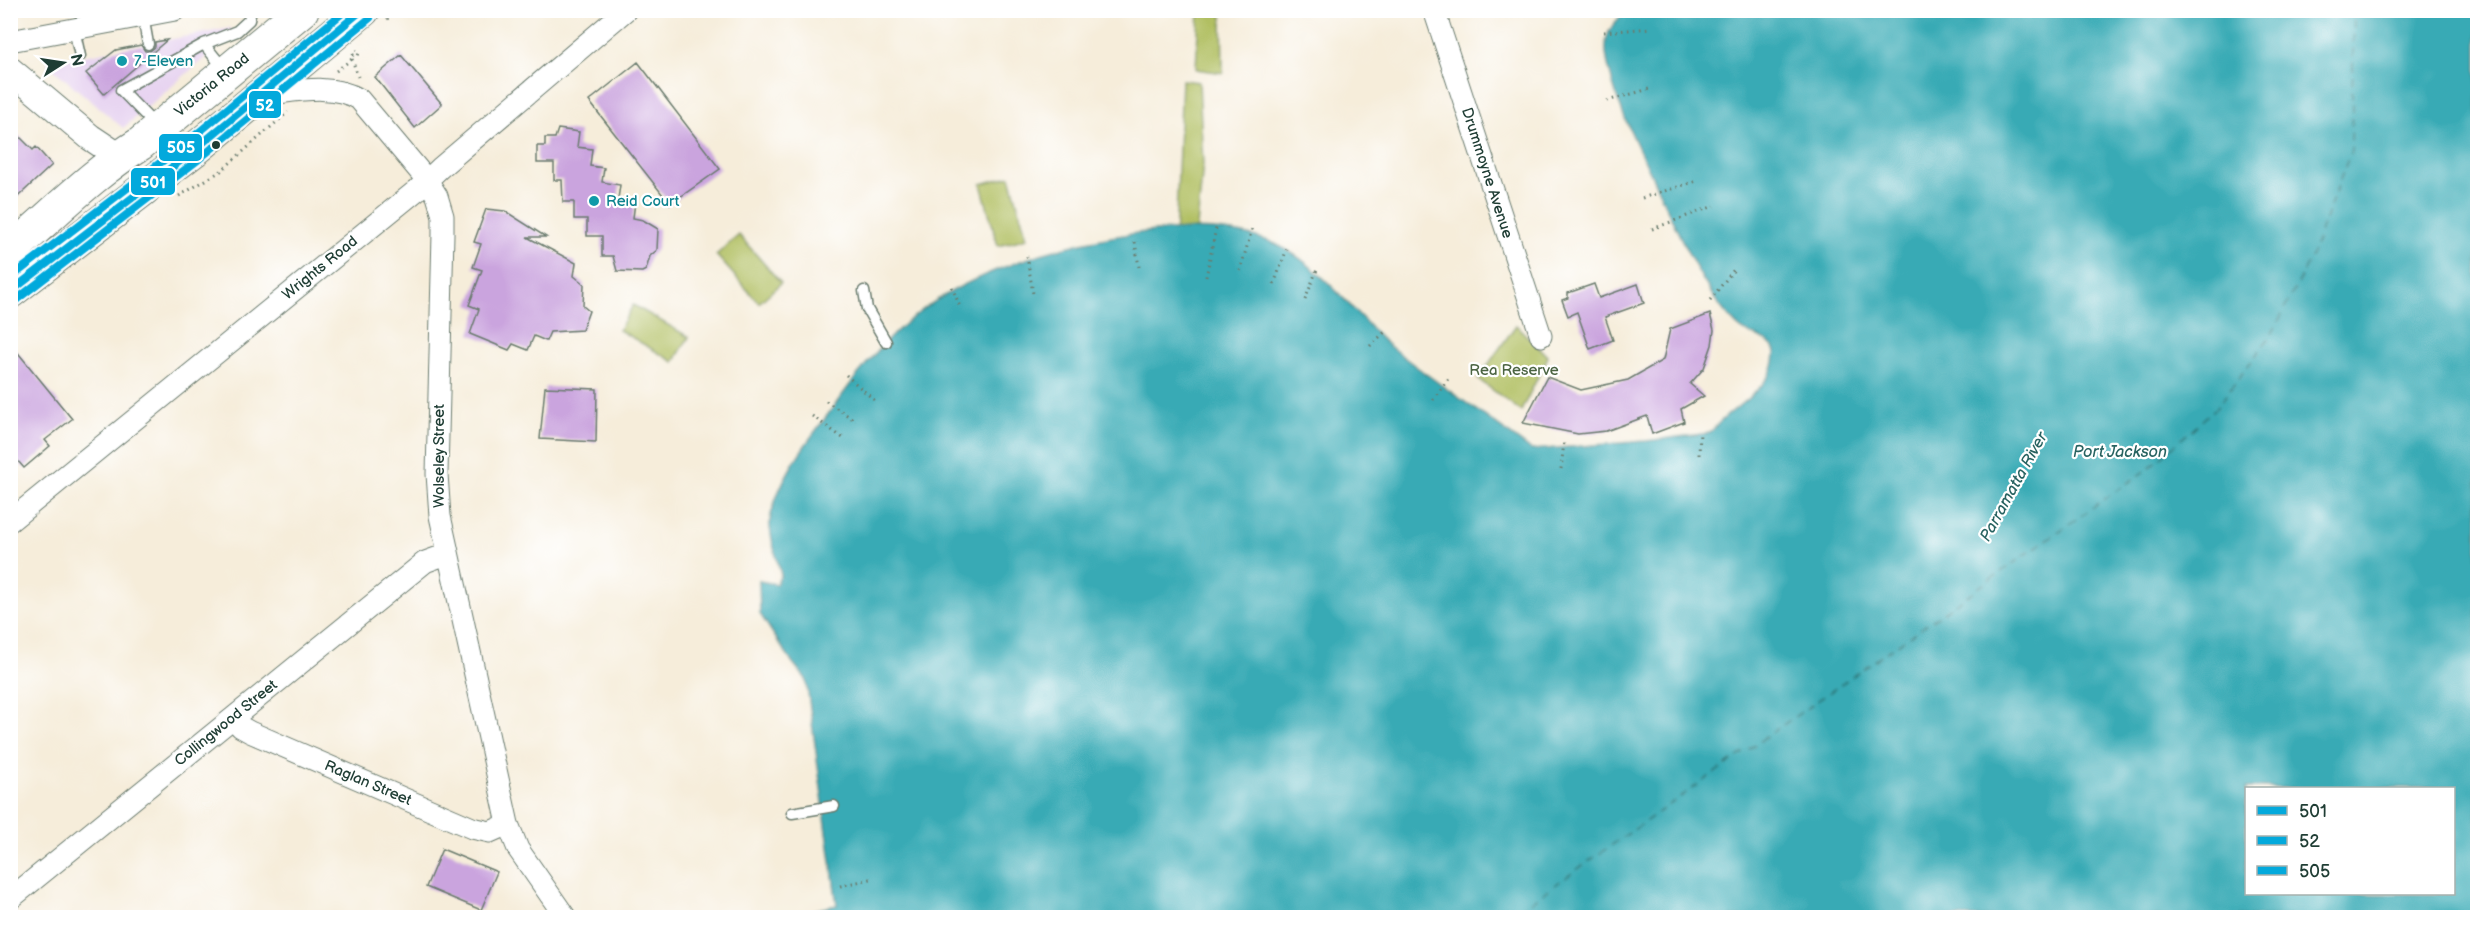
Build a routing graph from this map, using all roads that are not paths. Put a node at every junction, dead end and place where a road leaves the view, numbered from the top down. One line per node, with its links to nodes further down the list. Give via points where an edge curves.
1 (175, 10): 7 (street)
2 (251, 10): 11 (lane, via 249,20 237,31)
3 (302, 10): 14 (highway, Victoria Road)
4 (363, 10): 15 (highway)
5 (626, 10): 19 (street, Wrights Road)
6 (1434, 10): 23 (street, Drummoyne Avenue)
7 (143, 16): 8 (street); 10 (lane)
8 (74, 29): 9 (street); 12 (lane)
9 (10, 41)
10 (148, 44)
11 (204, 44): 14 (lane); 16 (lane, via 121,90)
12 (80, 56)
13 (10, 70): 18 (street)
14 (226, 72): 16 (highway, Victoria Road)
15 (262, 95): 17 (highway); 19 (street, Wolseley Street, via 320,89 349,93 366,106)
16 (158, 129): 18 (highway, Victoria Road)
17 (193, 151): 18 (highway, via 147,163); 21 (highway)
18 (120, 157): 21 (highway, Victoria Road)
19 (427, 180): 25 (street, Wrights Road); 26 (street, Wolseley Street, via 443,216 437,474)
20 (86, 213): 21 (lane)
21 (18, 267)
22 (864, 291): 24 (lane, via 867,309)
23 (1541, 336)
24 (886, 342)
25 (10, 521)
26 (447, 554): 27 (street, Collingwood Street, via 425,562); 30 (street, Wolseley Street)
27 (233, 718): 30 (street, Raglan Street, via 250,732 472,828 490,832); 31 (street, Collingwood Street)
28 (834, 806): 29 (lane)
29 (792, 813)
30 (508, 824): 32 (street, Wolseley Street, via 518,849)
31 (13, 893)
32 (566, 918)

